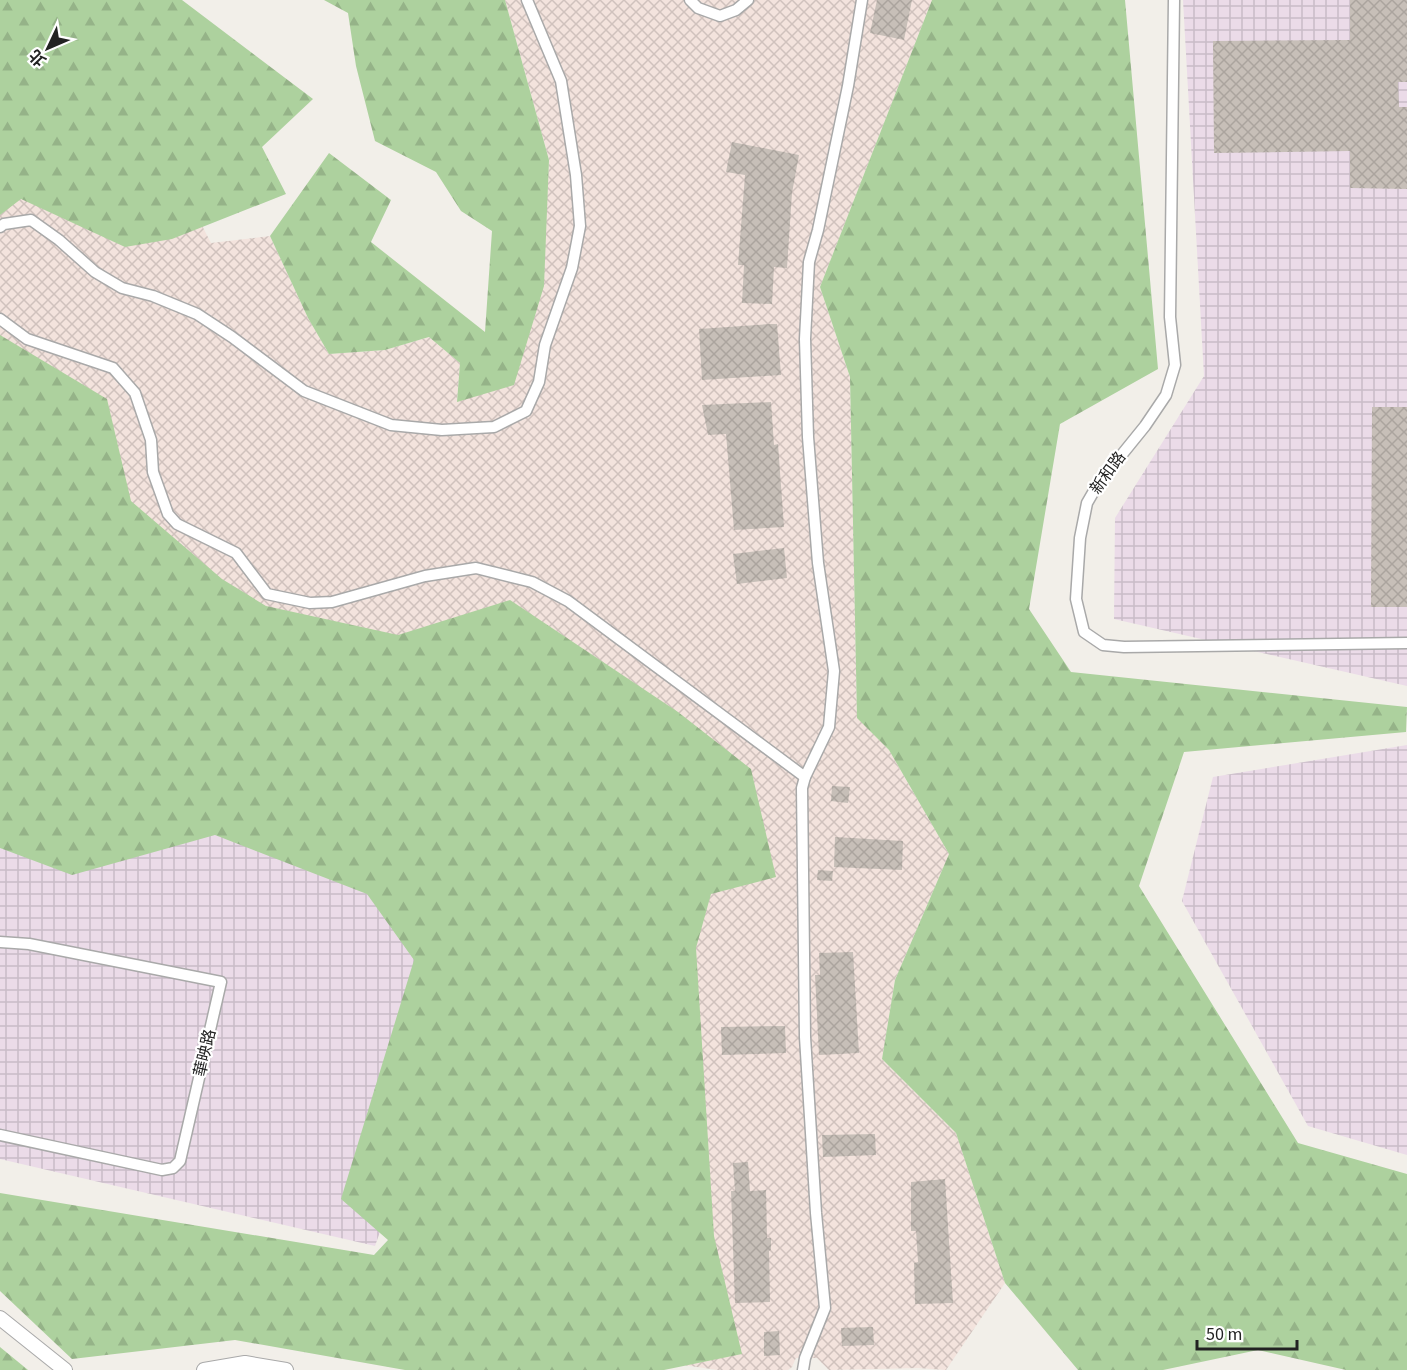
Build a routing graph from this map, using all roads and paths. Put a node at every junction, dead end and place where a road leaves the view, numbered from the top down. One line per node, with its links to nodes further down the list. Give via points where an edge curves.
1 (527, 0): 6 (street, via 561,81 580,226 572,268 545,345 539,382 526,411 494,427 442,430 391,425 304,391 197,314 122,288 95,273 31,220)
2 (690, 0): 3 (street, via 698,8 720,16)
3 (748, 0)
4 (862, 0): 9 (street, via 848,86 808,262 808,437 818,563 834,670 829,727)
5 (1174, 0): 8 (street, 新和路, via 1170,317 1175,365 1166,395 1087,503 1076,599 1084,632 1103,645 1124,647)
6 (0, 227)
7 (0, 319): 9 (street, via 27,339 113,368 135,393 151,440 153,472 168,513 177,524 236,553 267,594 310,603 332,602 425,576 476,568 532,582 568,601)
8 (1407, 643)
9 (805, 777): 16 (street, via 801,808 805,1037 825,1308)
10 (0, 942): 11 (street, 華映路, via 29,944 221,982 180,1161 172,1168 162,1170)
11 (0, 1135)
12 (0, 1318): 13 (street)
13 (65, 1370)
14 (204, 1370): 15 (street, via 246,1363)
15 (286, 1370)
16 (803, 1370)

